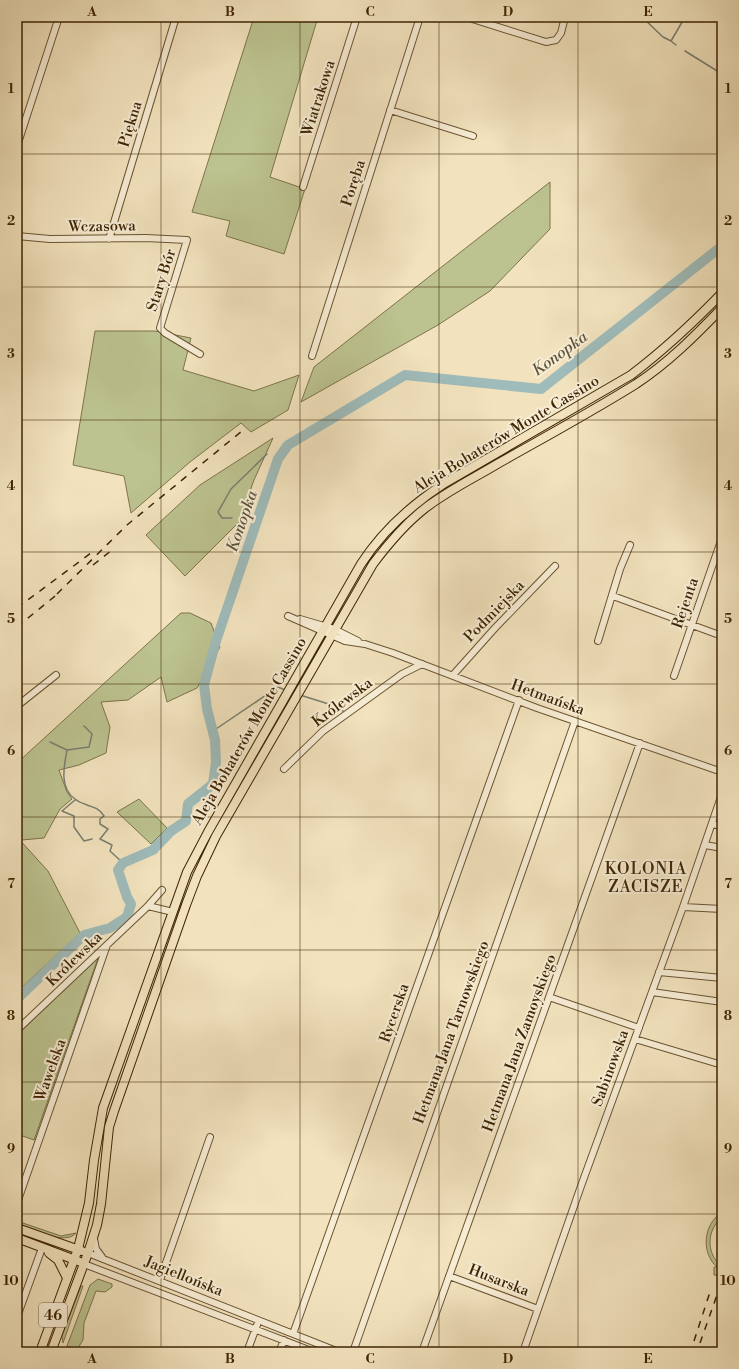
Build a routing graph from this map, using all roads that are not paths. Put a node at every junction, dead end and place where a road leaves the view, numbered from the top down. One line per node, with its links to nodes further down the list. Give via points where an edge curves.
1 (58, 17): 9 (street)
2 (176, 17): 12 (street, Piękna)
3 (357, 17): 10 (street, Wiatrakowa)
4 (420, 17): 7 (street, Poręba)
5 (466, 17): 6 (street, via 546,42 556,40 561,33)
6 (565, 17)
7 (390, 110): 8 (street); 17 (street, Poręba)
8 (473, 136)
9 (17, 146)
10 (303, 187)
11 (17, 236): 12 (street, Wczasowa)
12 (108, 239): 13 (street, Wczasowa)
13 (187, 240): 16 (street, Stary Bór, via 160,328)
14 (722, 293): 23 (main road, Aleja Bohaterów Monte Cassino, via 690,326 631,376 418,501 398,518 372,547)
15 (722, 308): 24 (main road, Aleja Bohaterów Monte Cassino, via 670,358 636,383 450,491 424,509 389,543 373,564)
16 (200, 354)
17 (312, 356)
18 (722, 538): 22 (street, Rejenta)
19 (630, 545): 21 (street)
20 (555, 566): 29 (street, Podmiejska)
21 (612, 596): 22 (street); 26 (street)
22 (691, 625): 25 (street); 30 (street, Rejenta)
23 (324, 629): 23 (street, Hetmańska, via 288,616); 24 (street, Hetmańska); 46 (main road, Aleja Bohaterów Monte Cassino, via 208,832 187,872)
24 (332, 632): 27 (street, Hetmańska, via 345,641 365,644); 61 (main road, Aleja Bohaterów Monte Cassino, via 216,836 191,890 109,1128 101,1204)
25 (722, 636)
26 (598, 641)
27 (422, 664): 29 (street, Hetmańska); 35 (street, Królewska, via 402,674 323,731)
28 (56, 675): 32 (street)
29 (453, 675): 31 (street, Hetmańska)
30 (674, 676)
31 (519, 700): 33 (street, Hetmańska); 77 (street, Rycerska)
32 (17, 706)
33 (575, 721): 34 (street, Hetmańska); 85 (street, Hetmana Jana Tarnowskiego)
34 (640, 743): 36 (street, Hetmańska); 51 (street, Hetmana Jana Zamoyskiego)
35 (284, 769)
36 (722, 772)
37 (722, 795): 38 (street, Sabinowska)
38 (712, 824): 39 (street); 40 (street, Sabinowska)
39 (722, 826)
40 (705, 845): 41 (street); 44 (street, Sabinowska)
41 (722, 848)
42 (162, 890): 43 (street, Królewska)
43 (148, 906): 46 (street); 47 (street, Królewska)
44 (683, 907): 45 (street); 48 (street, Sabinowska)
45 (722, 909)
46 (173, 912): 60 (main road, Aleja Bohaterów Monte Cassino, via 104,1108)
47 (107, 945): 54 (street, Królewska); 58 (street, Wawelska)
48 (659, 972): 49 (street); 50 (street, Sabinowska)
49 (722, 978)
50 (652, 992): 52 (street); 53 (street, Sabinowska)
51 (549, 996): 53 (street); 70 (street, Hetmana Jana Zamoyskiego)
52 (722, 1002)
53 (639, 1028): 55 (street, Sabinowska)
54 (17, 1030)
55 (635, 1039): 56 (street); 73 (street, Sabinowska)
56 (722, 1065)
57 (210, 1137): 72 (street)
58 (17, 1203)
59 (17, 1228): 63 (main road, Jagiellońska)
60 (82, 1232): 63 (main road, via 72,1240); 65 (main road, Aleja Bohaterów Monte Cassino)
61 (93, 1236): 66 (main road, Aleja Bohaterów Monte Cassino); 67 (street, via 96,1249)
62 (17, 1238): 64 (main road, Jagiellońska)
63 (56, 1241): 65 (main road, Jagiellońska)
64 (42, 1248): 68 (main road, Jagiellońska); 71 (main road, via 58,1260); 74 (street)
65 (78, 1249): 66 (main road, Jagiellońska); 68 (main road, Aleja Bohaterów Monte Cassino)
66 (88, 1253): 67 (street, Jagiellońska); 69 (main road, Aleja Bohaterów Monte Cassino / 46)
67 (105, 1259): 72 (street, Jagiellońska)
68 (74, 1260): 69 (main road, Jagiellońska); 71 (main road, Aleja Bohaterów Monte Cassino / 46)
69 (84, 1264): 76 (street, Jagiellońska); 80 (main road, Aleja Bohaterów Monte Cassino / 46)
70 (449, 1276): 73 (street, Husarska); 86 (street, Hetmana Jana Zamoyskiego)
71 (67, 1278): 79 (main road, Aleja Bohaterów Monte Cassino / 46)
72 (160, 1280): 75 (street, Jagiellońska)
73 (538, 1309): 87 (street, Sabinowska)
74 (17, 1317)
75 (259, 1321): 76 (street); 77 (street, Jagiellońska)
76 (256, 1329): 78 (street, Jagiellońska); 81 (street)
77 (293, 1334): 84 (street, Jagiellońska)
78 (284, 1340): 82 (street); 83 (street, Jagiellońska)
79 (40, 1352)
80 (51, 1352)
81 (248, 1352)
82 (279, 1352)
83 (314, 1352)
84 (340, 1352)
85 (353, 1352)
86 (422, 1352)
87 (523, 1352)

